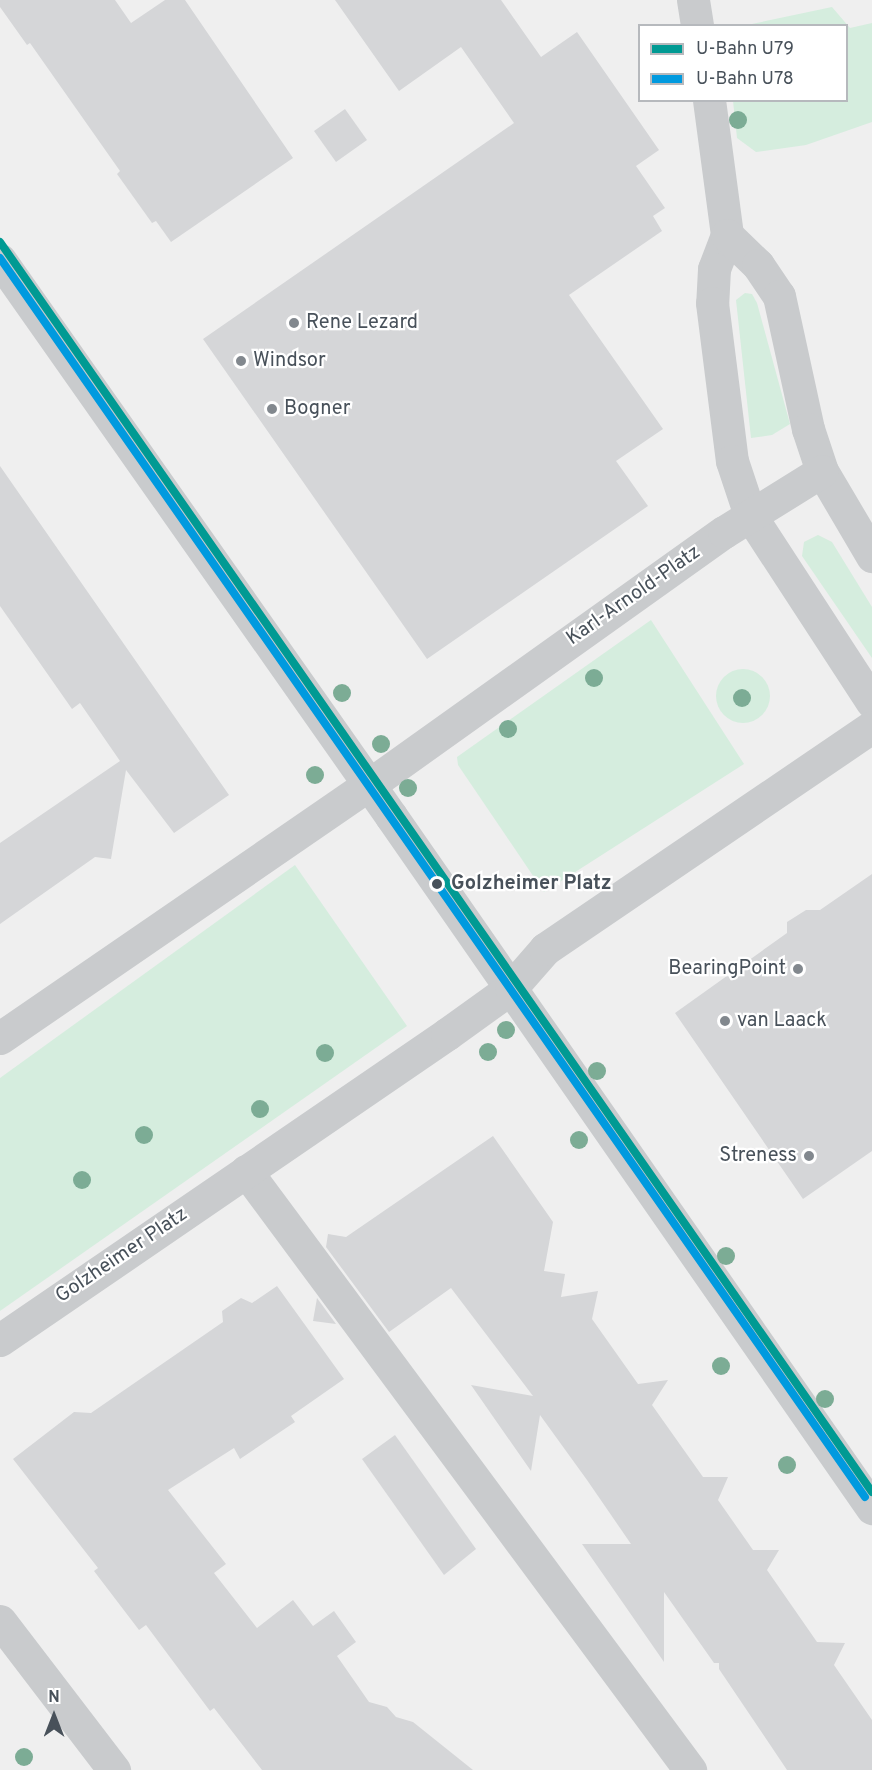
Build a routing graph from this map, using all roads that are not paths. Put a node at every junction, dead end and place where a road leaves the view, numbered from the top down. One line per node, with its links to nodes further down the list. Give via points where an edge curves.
1 (693, 0): 2 (street)
2 (697, 24)
3 (709, 102): 4 (street)
4 (727, 235): 6 (street, via 758,265 779,296 808,429); 7 (street, via 714,269 712,303 732,461)
5 (0, 260): 11 (street)
6 (822, 471): 7 (street, Karl-Arnold-Platz); 8 (street)
7 (750, 515): 9 (street); 11 (street, Karl-Arnold-Platz)
8 (872, 556)
9 (872, 702)
10 (872, 727): 12 (street, via 545,950)
11 (369, 786): 12 (street); 13 (street)
12 (511, 988): 14 (street, Golzheimer Platz); 16 (street)
13 (0, 1038)
14 (246, 1171): 15 (street, Golzheimer Platz); 19 (street)
15 (0, 1340)
16 (872, 1508)
17 (0, 1621): 18 (street)
18 (114, 1770)
19 (690, 1770)

